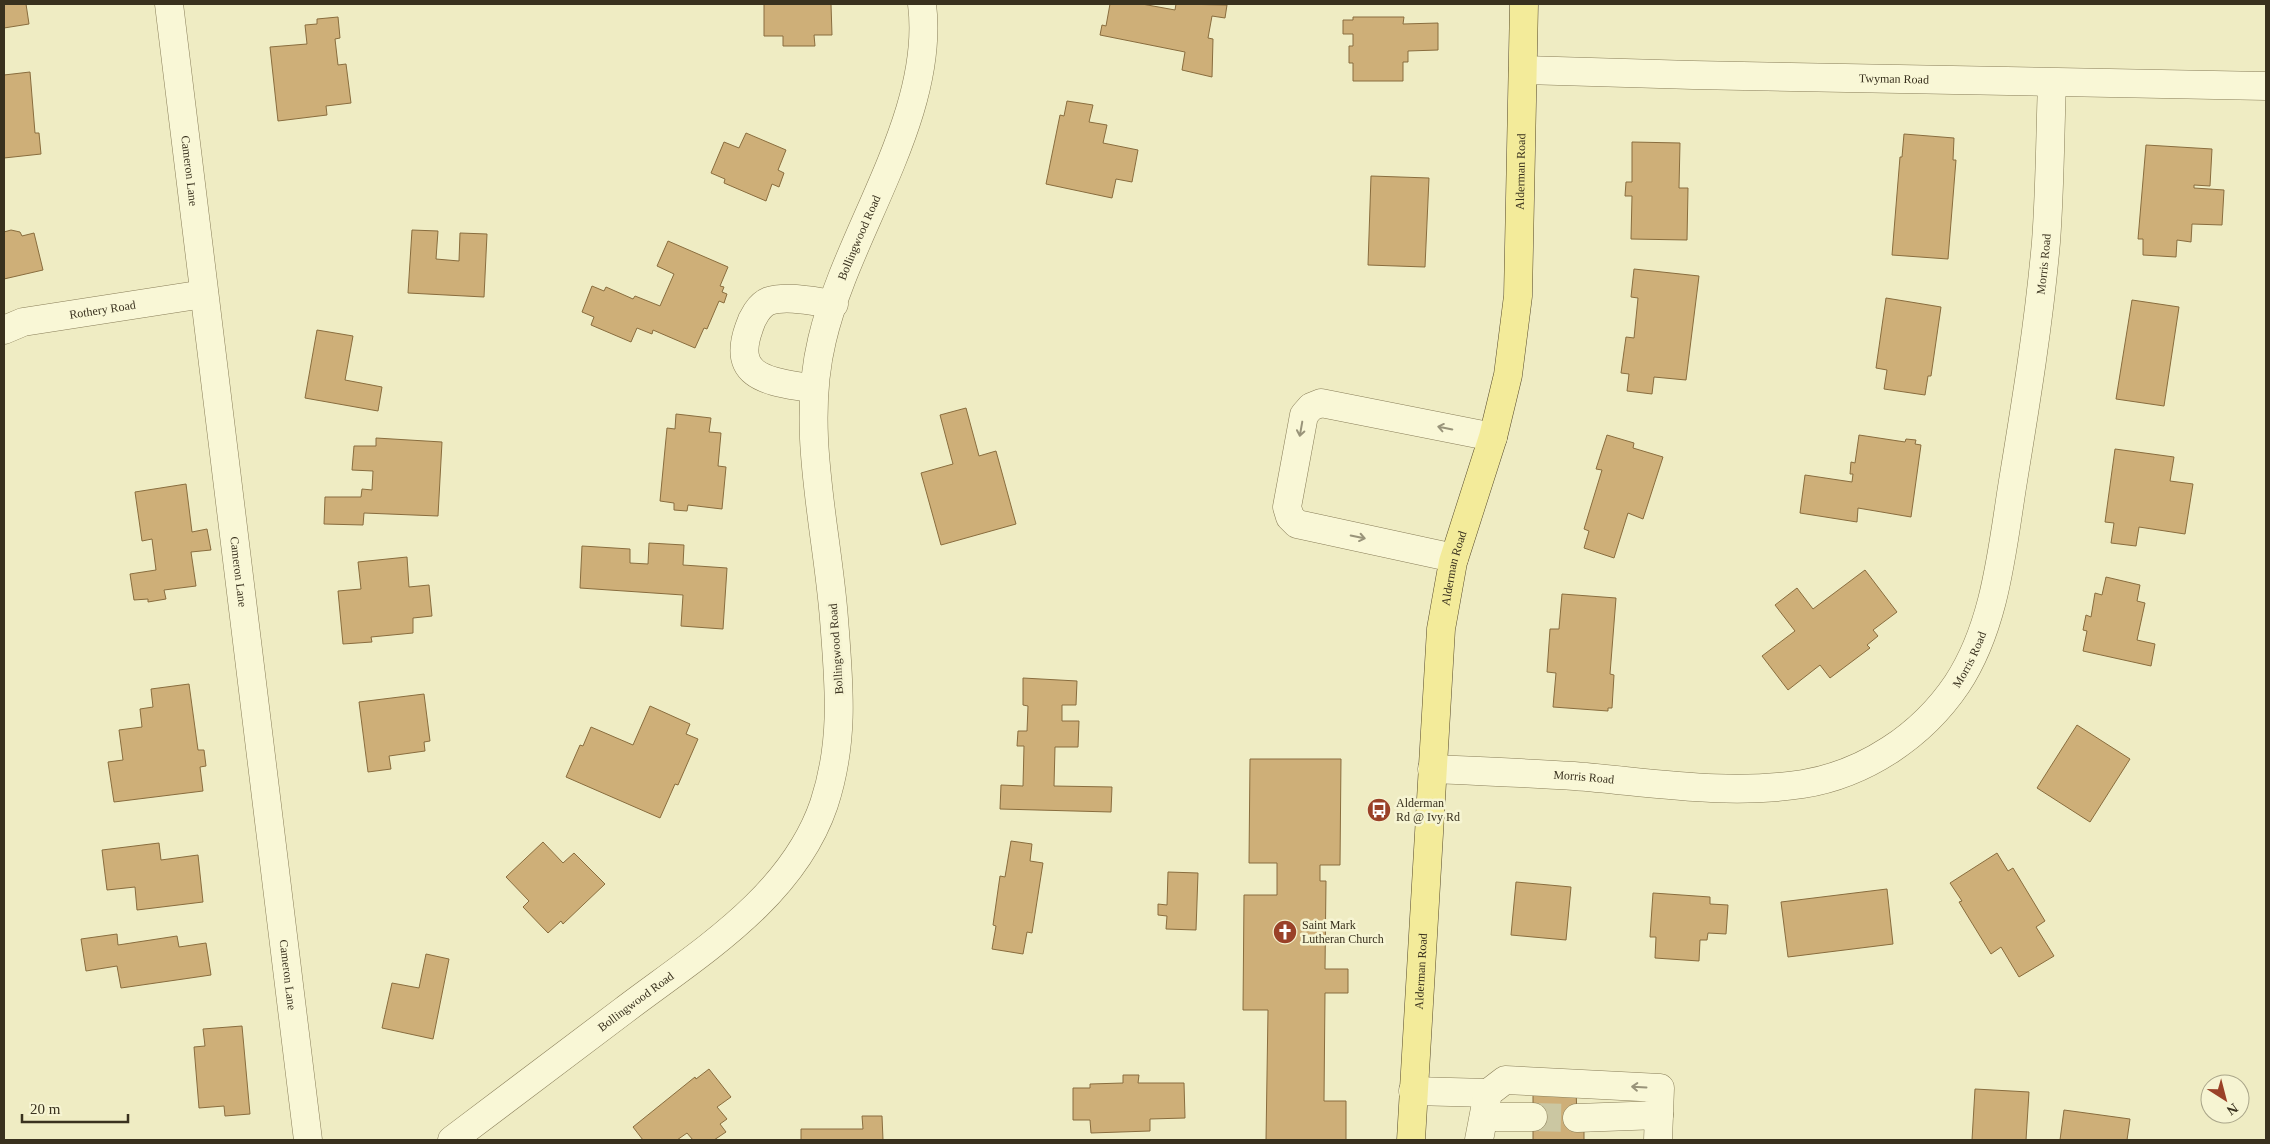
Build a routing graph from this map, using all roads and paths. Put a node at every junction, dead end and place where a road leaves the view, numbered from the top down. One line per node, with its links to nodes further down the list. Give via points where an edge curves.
1 (169, 4): 7 (street, Cameron Lane)
2 (922, 4): 8 (street, Bollingwood Road, via 922,58 914,98)
3 (1524, 4): 4 (main road, Alderman Road)
4 (1523, 70): 5 (street, Twyman Road); 11 (main road, Alderman Road, via 1518,296 1508,375)
5 (2052, 83): 6 (street, Twyman Road); 13 (street, Morris Road, via 2046,241 2028,389 1997,583 1977,645 1957,683 1930,718 1896,746 1850,771 1804,784 1738,789)
6 (2266, 86)
7 (204, 294): 9 (street, Rothery Road, via 23,322); 19 (street, Cameron Lane)
8 (834, 304): 10 (street, Bollingwood Road, via 822,338); 10 (street, via 797,299 769,301 753,317 745,338 743,355 748,367 757,374)
9 (4, 330)
10 (813, 389): 20 (street, Bollingwood Road, via 813,430 834,615 841,712 836,759 823,805 803,848 770,892 726,933)
11 (1493, 437): 12 (main road, Alderman Road); 12 (street, one-way to 12, via 1320,403 1311,406 1304,415 1287,507 1297,524)
12 (1454, 558): 13 (main road, Alderman Road, via 1441,629)
13 (1432, 769): 14 (main road, Alderman Road)
14 (1413, 1091): 15 (street); 21 (main road, Alderman Road)
15 (1484, 1117): 16 (street); 18 (street, one-way to 15, via 1660,1088 1505,1080)
16 (1533, 1117)
17 (1577, 1118): 18 (street)
18 (1658, 1128)
19 (308, 1140)
20 (452, 1140)
21 (1411, 1140)

